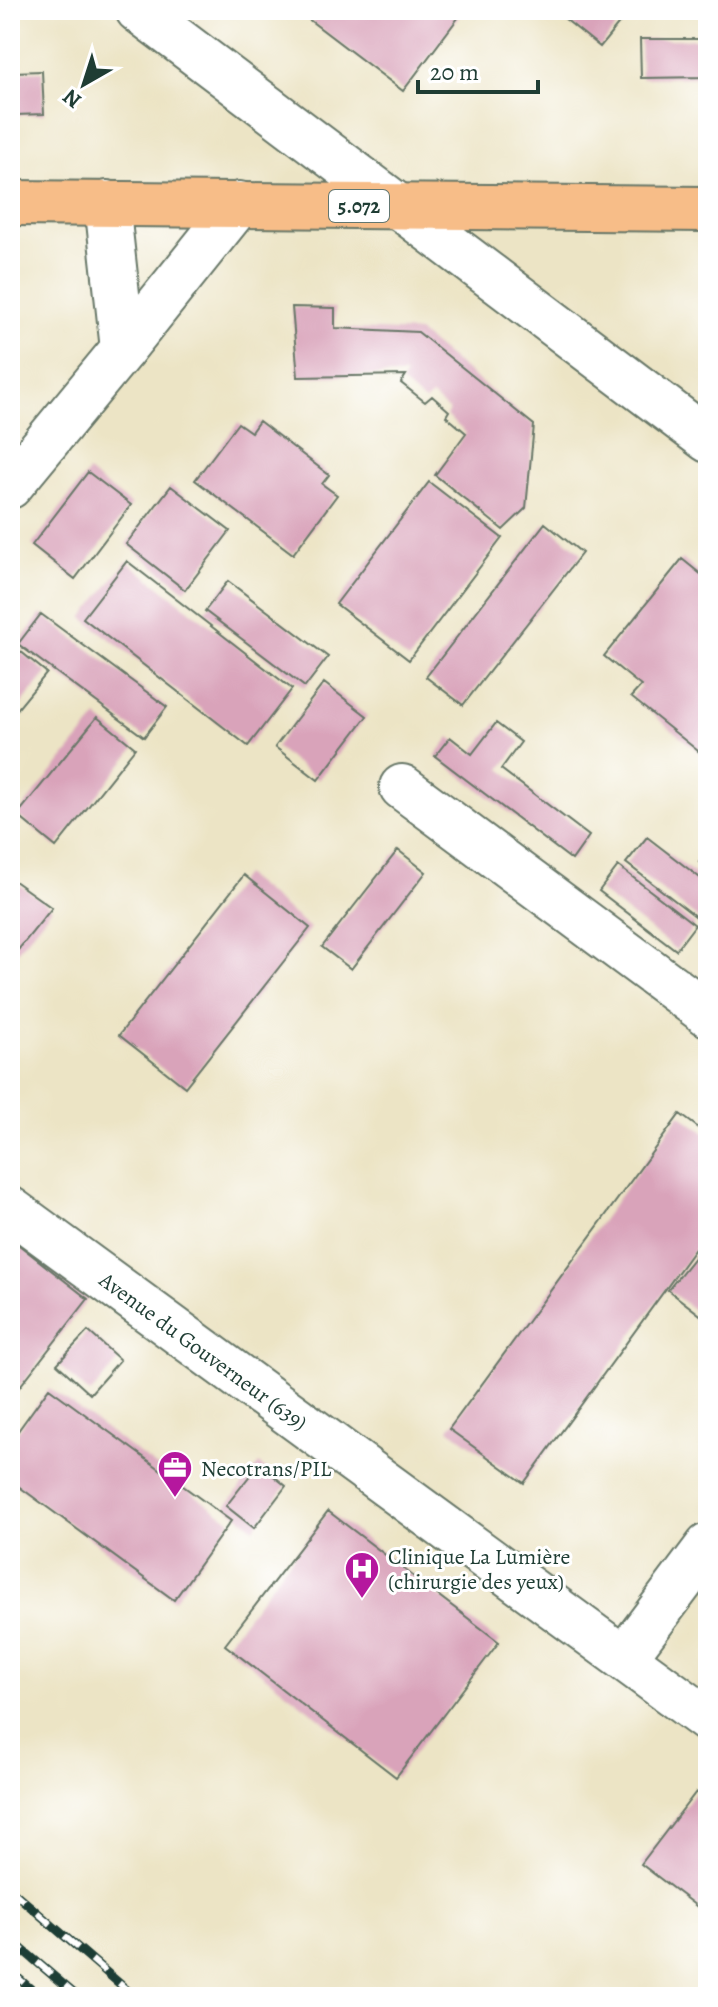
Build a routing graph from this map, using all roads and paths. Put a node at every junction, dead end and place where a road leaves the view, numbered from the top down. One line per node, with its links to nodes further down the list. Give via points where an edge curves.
1 (138, 10): 5 (street)
2 (10, 203): 3 (main road, 5.072)
3 (107, 203): 4 (main road, 5.072); 7 (street)
4 (239, 204): 5 (main road, 5.072); 7 (street)
5 (400, 206): 6 (main road, 5.072); 8 (street)
6 (708, 209)
7 (123, 349): 9 (street)
8 (708, 440)
9 (10, 486)
10 (402, 787): 11 (street)
11 (708, 1014)
12 (10, 1209): 14 (street, Avenue du Gouverneur (639))
13 (708, 1546): 14 (street)
14 (624, 1658): 15 (street, Avenue du Gouverneur (639))
15 (708, 1720)

